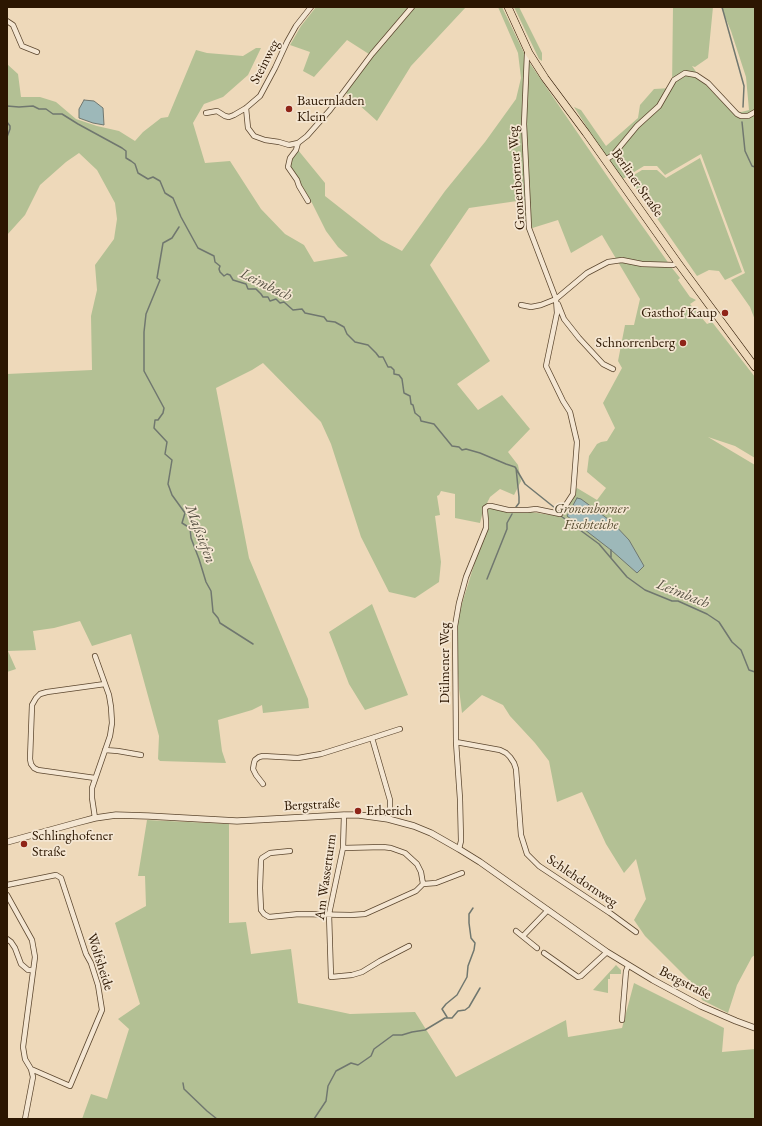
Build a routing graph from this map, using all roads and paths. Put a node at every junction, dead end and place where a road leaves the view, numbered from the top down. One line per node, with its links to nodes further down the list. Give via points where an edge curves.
1 (311, 7): 7 (street, Steinweg, via 296,26 260,96)
2 (412, 7): 10 (street, via 372,54 330,110)
3 (508, 7): 6 (main road, Berliner Straße)
4 (7, 21): 5 (street, via 13,25 22,46)
5 (37, 52)
6 (529, 53): 11 (main road, Berliner Straße); 14 (street, Gronenborner Weg, via 524,124 529,228)
7 (246, 108): 9 (street, Steinweg, via 229,116 217,111); 10 (street, via 248,128 254,136 289,145)
8 (755, 112): 11 (street, via 741,116 708,83 696,75 685,73 674,80 659,106 637,126 613,155)
9 (206, 113)
10 (298, 143): 12 (street, via 288,167 298,180)
11 (605, 160): 13 (main road, Berliner Straße)
12 (308, 201)
13 (678, 264): 14 (street, via 642,264 622,260 608,262 587,273); 16 (main road, Berliner Straße)
14 (556, 298): 15 (street, via 541,305); 17 (street, Gronenborner Weg, via 564,318 579,338 603,364); 18 (street, Gronenborner Weg, via 557,313 546,366 570,412 577,442 573,494)
15 (521, 305)
16 (755, 367)
17 (613, 369)
18 (558, 514): 23 (street, Dülmener Weg, via 536,509 508,510 491,506 486,508 486,528 466,577 455,626)
19 (95, 656): 20 (street)
20 (104, 684): 24 (street, via 111,707 112,723); 26 (street, via 40,694 32,705 30,759 34,768)
21 (400, 729): 22 (street)
22 (372, 738): 27 (street, via 321,754 298,758 259,757 255,760 253,769); 30 (street, via 390,800)
23 (456, 742): 33 (street, Dülmener Weg, via 460,799); 42 (street, Schlehdornweg, via 500,750 510,757 516,769 521,835 528,854 539,866)
24 (105, 750): 25 (street); 26 (street)
25 (141, 755)
26 (95, 778): 29 (street, via 92,798)
27 (263, 784)
28 (344, 815): 29 (street, Bergstraße, via 237,821 131,815); 30 (street, Bergstraße); 32 (street, Am Wasserturm)
29 (95, 818): 31 (street, Bergstraße)
30 (388, 819): 33 (street, Bergstraße, via 431,833)
31 (7, 842)
32 (343, 848): 36 (street, via 383,847 405,853 416,864); 40 (street, Am Wasserturm)
33 (459, 849): 39 (street, Bergstraße)
34 (290, 851): 40 (street, via 270,853 261,860 261,910 269,916)
35 (462, 873): 36 (street, via 436,883)
36 (423, 884): 40 (street, via 416,891 365,914)
37 (7, 886): 53 (street, Wolfsheide, via 51,876 61,878 91,963 102,1010 70,1086)
38 (7, 895): 50 (street, via 32,940 35,957)
39 (548, 910): 43 (street); 47 (street, Bergstraße)
40 (329, 914): 45 (street, Am Wasserturm, via 331,977 362,972)
41 (516, 930): 43 (street)
42 (636, 932)
43 (523, 936): 46 (street)
44 (7, 939): 50 (street, via 15,948 21,964 28,970)
45 (410, 946)
46 (537, 948)
47 (607, 952): 48 (street, via 578,977); 49 (street, Bergstraße)
48 (544, 953)
49 (628, 966): 51 (street); 52 (street, Bergstraße, via 702,1006)
50 (33, 970): 53 (street, via 23,1047 26,1062)
51 (622, 1020)
52 (755, 1028)
53 (31, 1069): 54 (street, via 33,1077)
54 (25, 1119)

